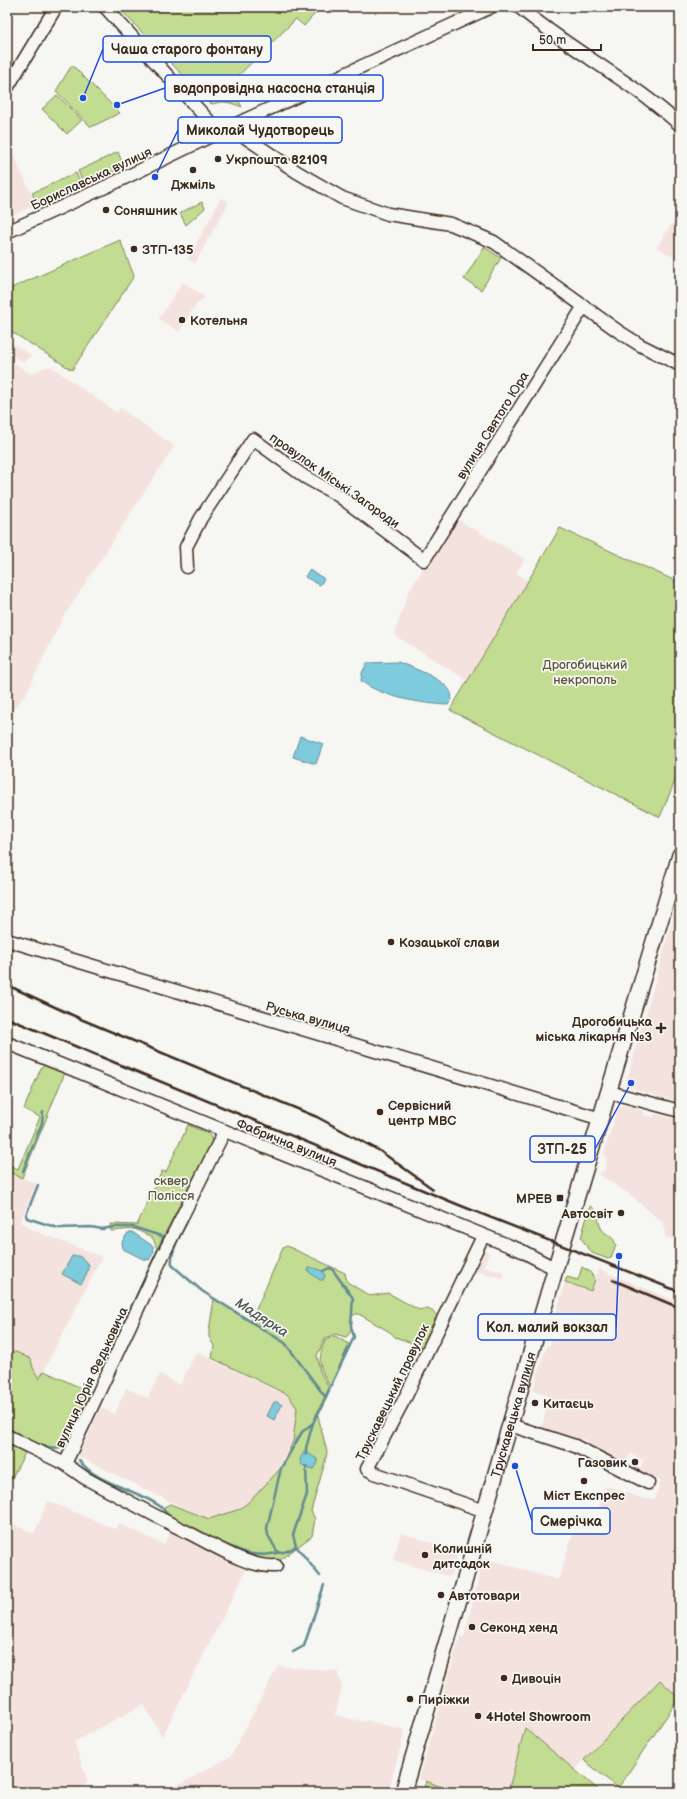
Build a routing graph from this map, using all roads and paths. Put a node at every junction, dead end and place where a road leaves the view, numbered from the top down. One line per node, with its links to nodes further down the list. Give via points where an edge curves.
1 (56, 7): 5 (street)
2 (106, 7): 7 (street)
3 (491, 7): 7 (street, Бориславська вулиця)
4 (519, 7): 6 (street, via 539,24 656,103)
5 (7, 88)
6 (680, 125)
7 (225, 129): 8 (street, Бориславська вулиця); 9 (street, via 342,198 388,214 451,224 489,240)
8 (7, 232)
9 (584, 306): 10 (street, via 640,345); 11 (street, вулиця Святого Юра)
10 (680, 365)
11 (424, 560): 12 (street, провулок Міські Загороди, via 339,496 305,477 254,438 201,518 186,547)
12 (187, 567)
13 (680, 855): 16 (main road, Трускавецька вулиця)
14 (7, 940): 18 (street, Руська вулиця)
15 (7, 1043): 19 (street, Фабрична вулиця)
16 (609, 1092): 17 (street); 18 (main road, Трускавецька вулиця)
17 (680, 1111)
18 (601, 1119): 21 (main road, Трускавецька вулиця)
19 (224, 1132): 20 (street, Фабрична вулиця); 24 (street, вулиця Юрія Федьковича)
20 (483, 1236): 21 (street, Фабрична вулиця, via 520,1250); 26 (street, Трускавецький провулок, via 406,1396 367,1469 374,1474)
21 (556, 1269): 22 (main road, Трускавецька вулиця)
22 (510, 1426): 25 (street, via 574,1446); 26 (main road, Трускавецька вулиця)
23 (7, 1436): 24 (street)
24 (65, 1464): 27 (street, вулиця Юрія Федьковича, via 85,1478 229,1553 254,1563)
25 (648, 1483)
26 (485, 1512): 28 (main road, Трускавецька вулиця)
27 (276, 1566)
28 (403, 1792)

